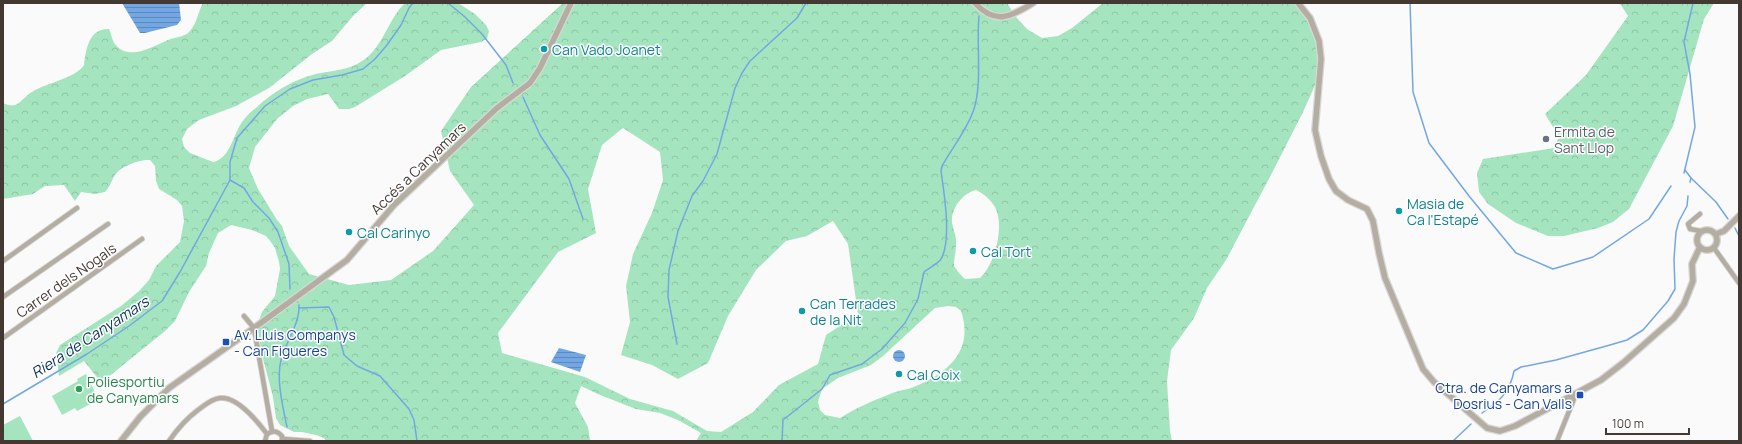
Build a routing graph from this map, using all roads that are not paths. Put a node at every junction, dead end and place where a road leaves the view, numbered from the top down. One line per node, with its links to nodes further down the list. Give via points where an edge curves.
1 (571, 3): 18 (street, Accés a Canyamars, via 540,68 530,83 497,108 394,205 347,260)
2 (975, 3): 3 (street, via 986,12 1000,17 1014,14)
3 (1033, 3)
4 (1298, 3): 20 (street, via 1310,18 1319,41 1321,59 1315,130 1321,156 1336,191 1367,209 1373,221 1385,278 1423,369 1434,382 1487,428 1500,431 1515,426)
5 (77, 208): 14 (street)
6 (1700, 214): 9 (street, via 1688,224 1690,229)
7 (1739, 216): 10 (street, via 1724,231)
8 (108, 224): 16 (street)
9 (1701, 231): 10 (street, via 1709,229); 12 (street, via 1696,240)
10 (1716, 234): 13 (street, via 1717,242)
11 (142, 240): 19 (street, Carrer dels Nogals)
12 (1700, 247): 13 (street, via 1706,250); 20 (street, via 1692,264 1693,281 1684,304 1674,318 1623,363 1601,380)
13 (1714, 248): 15 (street)
14 (3, 261)
15 (1739, 283)
16 (3, 297)
17 (244, 316): 18 (street)
18 (254, 328): 21 (street); 23 (street, Accés a Canyamars, via 169,388 140,417)
19 (3, 338)
20 (1576, 394): 27 (street)
21 (270, 433): 22 (street, via 277,432); 24 (street, via 236,402 221,398 208,402 184,420); 25 (street)
22 (283, 440): 26 (street)
23 (121, 441)
24 (169, 441)
25 (265, 441)
26 (310, 441)
27 (1557, 441)

